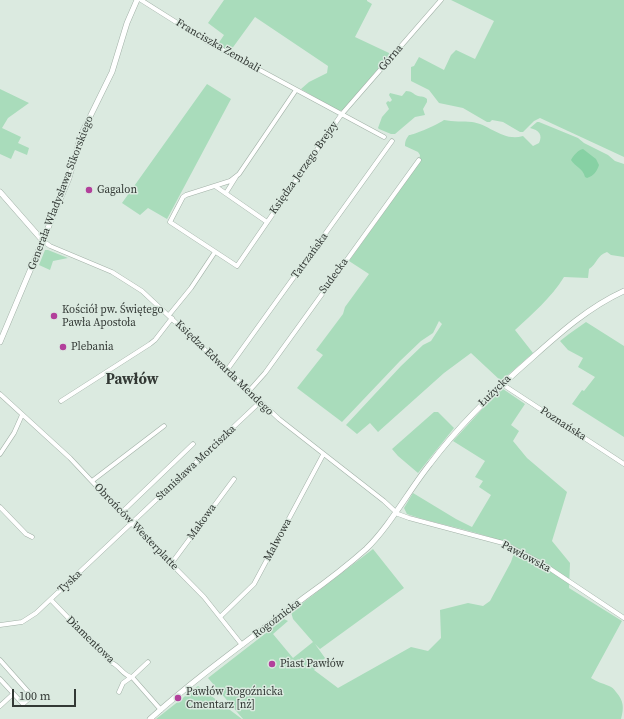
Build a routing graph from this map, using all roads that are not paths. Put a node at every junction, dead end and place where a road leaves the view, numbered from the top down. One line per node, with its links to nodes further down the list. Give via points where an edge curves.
1 (137, 0): 14 (street, Generała Władysława Sikorskiego, via 112,72 80,138 68,178)
2 (141, 0): 4 (street, Franciszka Zembali, via 206,41)
3 (441, 0): 5 (street, Górna)
4 (296, 90): 5 (street, Franciszka Zembali); 9 (street)
5 (341, 115): 6 (street, Franciszka Zembali); 13 (street, Księdza Jerzego Brejzy)
6 (384, 137)
7 (392, 141): 19 (street, Tatrzańska)
8 (419, 160): 21 (street, Sudecka, via 265,373)
9 (239, 174): 10 (street, via 230,181); 12 (street)
10 (215, 186): 12 (street, Księdza Jerzego Brejzy); 15 (street, Księdza Jerzego Brejzy, via 183,197 170,222)
11 (0, 192): 14 (street)
12 (226, 193): 13 (street, Księdza Jerzego Brejzy)
13 (267, 222): 15 (street, Księdza Jerzego Brejzy, via 237,266)
14 (43, 241): 17 (street, Księdza Edwarda Mendego, via 123,278 146,294); 18 (street, Generała Władysława Sikorskiego)
15 (215, 252): 17 (street)
16 (624, 291): 20 (street, Łużycka, via 579,317)
17 (170, 316): 19 (street, Księdza Edwarda Mendego); 23 (street, via 150,344)
18 (0, 342)
19 (227, 370): 21 (street, Księdza Edwarda Mendego)
20 (502, 384): 30 (street, Poznańska); 34 (street, Łużycka, via 444,446)
21 (249, 391): 24 (street, Księdza Edwarda Mendego)
22 (0, 394): 25 (street, Obrońców Westerplatte)
23 (61, 401)
24 (260, 402): 29 (street, Księdza Edwarda Mendego); 36 (street, Stanisława Morciszka)
25 (22, 415): 28 (street); 32 (street, Obrońców Westerplatte, via 60,447)
26 (164, 426): 32 (street)
27 (193, 444): 35 (street)
28 (0, 454)
29 (323, 454): 34 (street, Księdza Edwarda Mendego); 40 (street, Malwowa, via 254,584)
30 (624, 464)
31 (234, 480): 38 (street, Makowa)
32 (92, 481): 35 (street, Obrońców Westerplatte)
33 (0, 507): 37 (street)
34 (396, 511): 41 (street, Pawłowska, via 409,518 503,543 543,564); 43 (street, Rogoźnicka, via 359,555)
35 (121, 513): 36 (street, Obrońców Westerplatte)
36 (132, 524): 38 (street, Obrońców Westerplatte); 39 (street, Tyska)
37 (32, 537)
38 (171, 564): 40 (street, Obrońców Westerplatte)
39 (51, 600): 42 (street, Tyska, via 26,620); 46 (street, Diamentowa, via 112,663)
40 (220, 617): 43 (street, Obrońców Westerplatte)
41 (624, 618)
42 (0, 625)
43 (242, 645): 51 (street, Rogoźnicka)
44 (0, 660): 49 (street, via 32,696 23,704)
45 (148, 662): 46 (street)
46 (131, 677): 48 (street); 51 (street, Diamentowa)
47 (0, 679): 49 (street)
48 (119, 692)
49 (13, 694): 50 (street)
50 (0, 706)
51 (161, 710): 52 (street, Rogoźnicka)
52 (150, 719)

